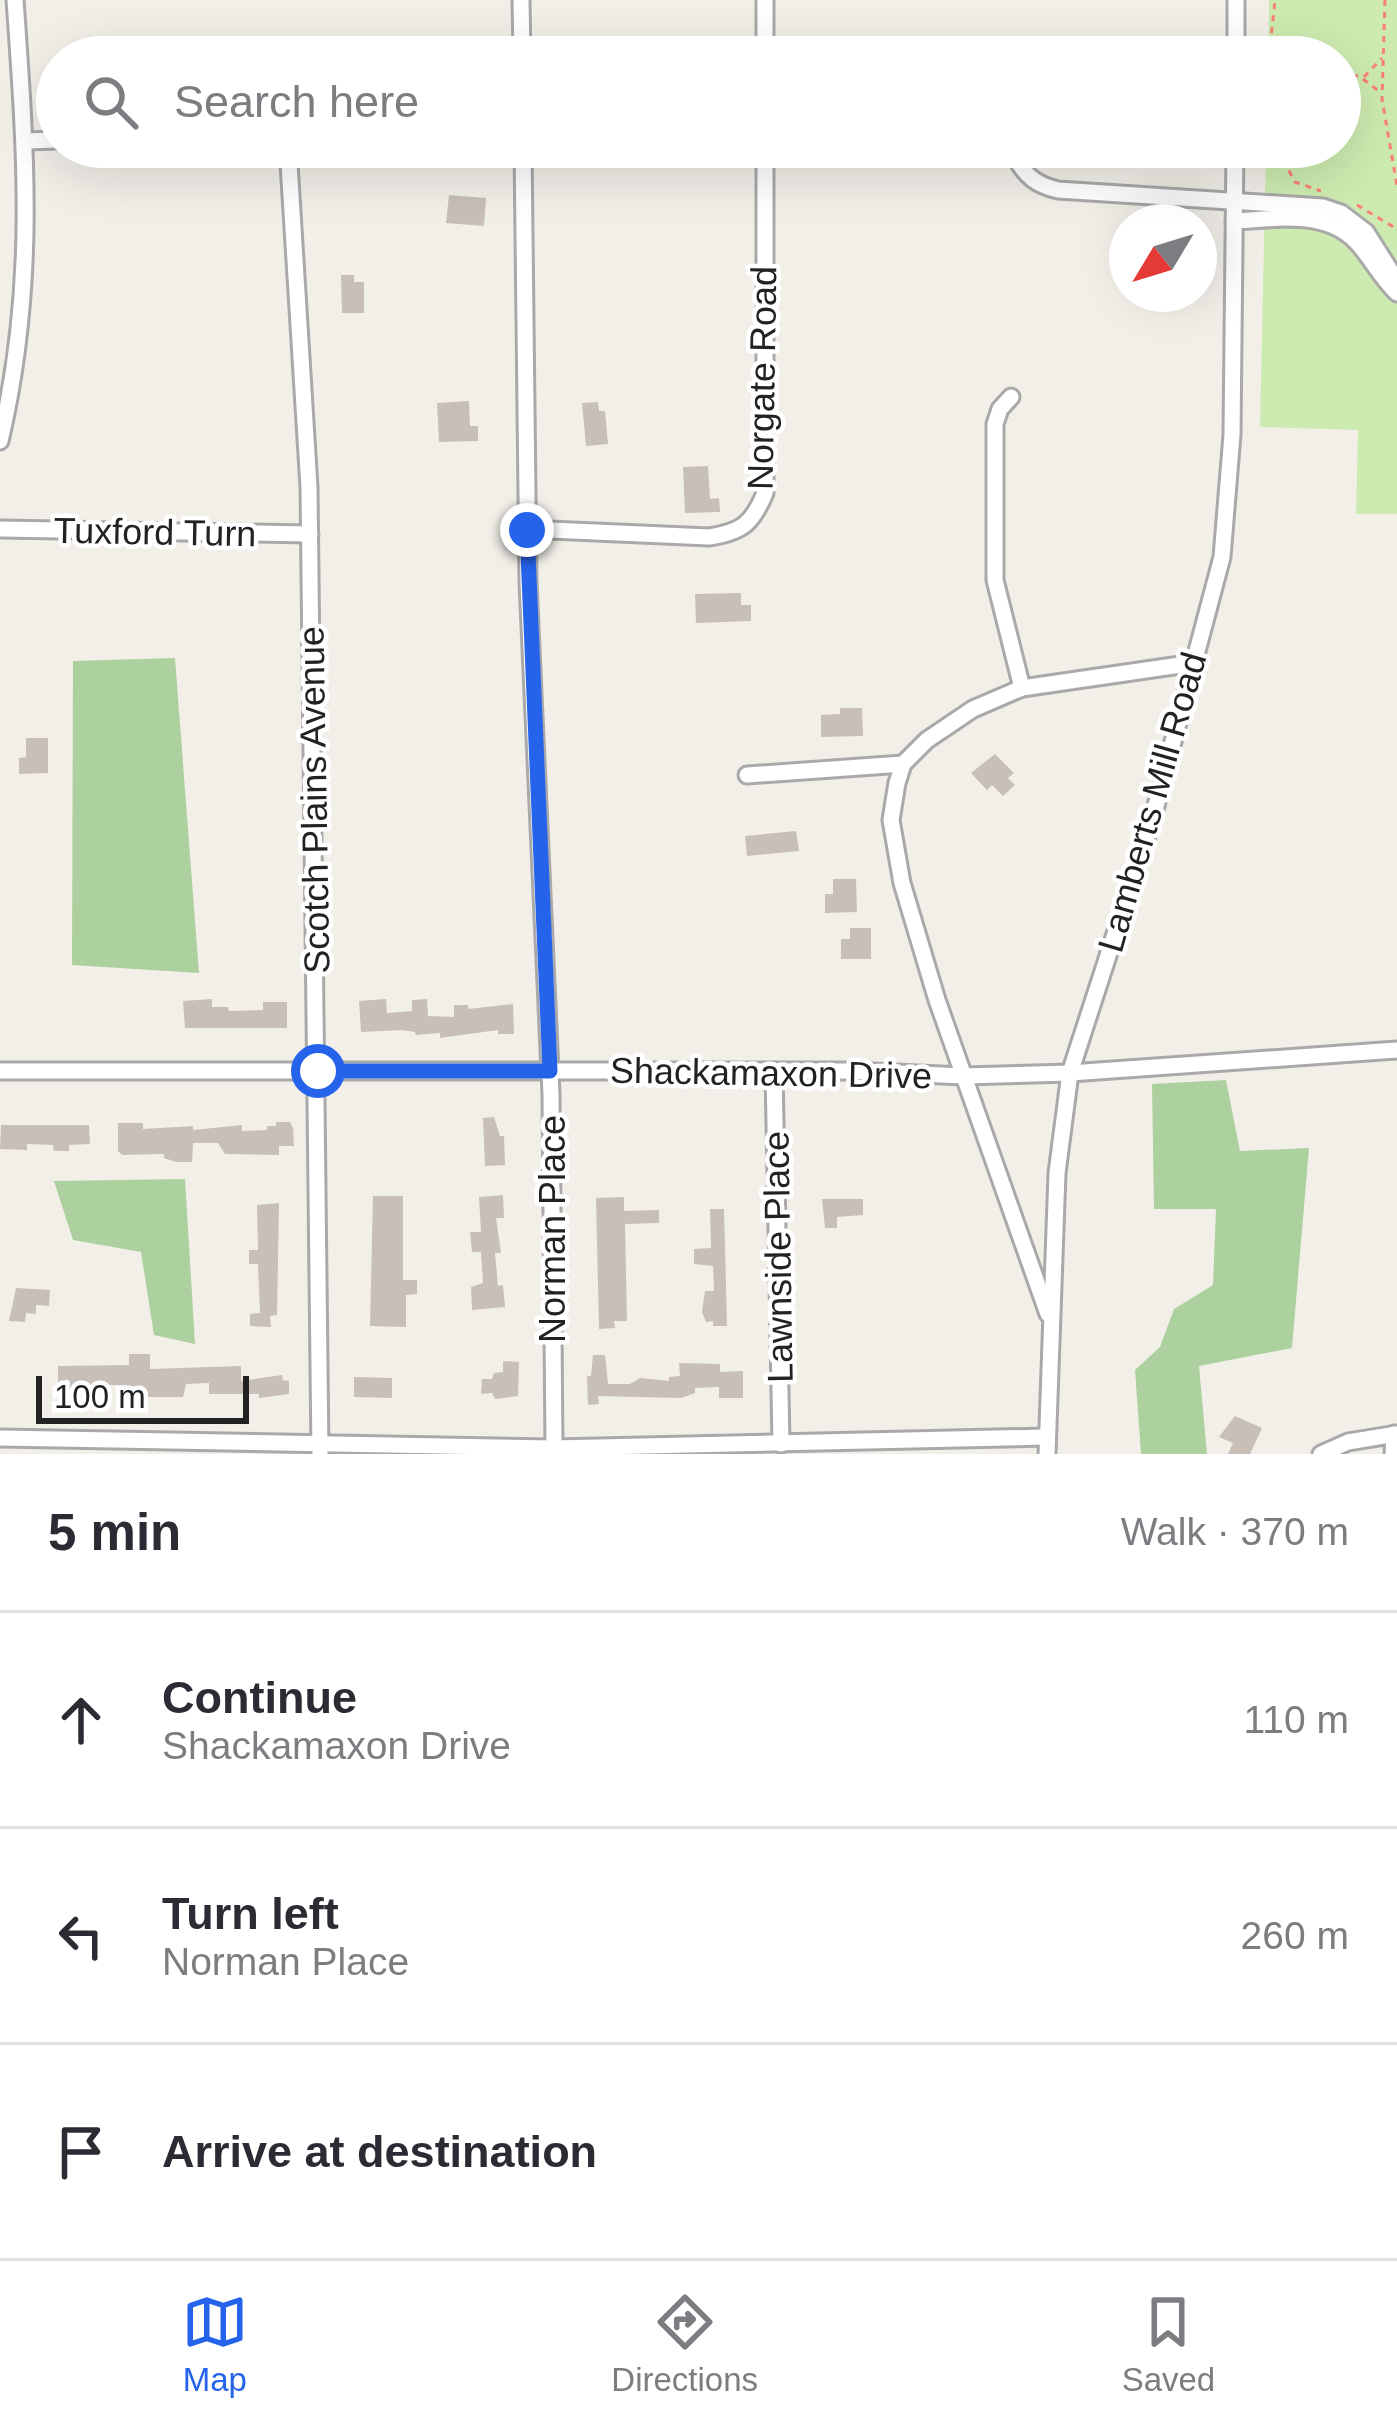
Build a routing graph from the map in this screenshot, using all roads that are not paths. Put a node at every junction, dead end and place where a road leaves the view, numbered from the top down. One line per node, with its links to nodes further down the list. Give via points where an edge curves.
1 (15, 0): 8 (street)
2 (520, 0): 5 (street)
3 (765, 0): 6 (street)
4 (1237, 0): 7 (street)
5 (521, 36)
6 (765, 36)
7 (1236, 36)
8 (25, 141): 9 (street); 19 (street, via 23,305)
9 (36, 141)
10 (290, 168): 22 (street, Scotch Plains Avenue)
11 (523, 168): 21 (street, Norman Place)
12 (765, 168): 21 (street, Norgate Road, via 765,493 754,521 709,537)
13 (1022, 168): 15 (street, via 1058,190)
14 (1235, 168): 15 (street, Lamberts Mill Road)
15 (1234, 212): 16 (street, via 1310,204 1341,213 1366,232); 17 (street, via 1338,227); 23 (street, Lamberts Mill Road, via 1222,557)
16 (1397, 281)
17 (1397, 292)
18 (1011, 397): 24 (street, via 995,424 995,580)
19 (0, 441)
20 (0, 529): 22 (street, Tuxford Turn)
21 (527, 530): 30 (street, Norman Place)
22 (310, 534): 29 (street, Scotch Plains Avenue)
23 (1194, 663): 24 (street); 32 (street, Lamberts Mill Road)
24 (1022, 688): 25 (street, via 973,709)
25 (903, 764): 26 (street); 33 (street, via 891,820 902,883)
26 (747, 775)
27 (1397, 1049): 32 (street, Shackamaxon Drive)
28 (0, 1071): 29 (street, Shackamaxon Drive)
29 (318, 1071): 30 (street, Shackamaxon Drive); 39 (street, Scotch Plains Avenue)
30 (550, 1071): 31 (street, Shackamaxon Drive); 40 (street, Norman Place)
31 (774, 1071): 33 (street, Shackamaxon Drive); 37 (street, Lawnside Place)
32 (1070, 1072): 33 (street, Shackamaxon Drive); 34 (street, Lamberts Mill Road)
33 (964, 1076): 34 (street)
34 (1051, 1322): 38 (street, Lamberts Mill Road)
35 (1395, 1434): 41 (street); 42 (street)
36 (0, 1438): 39 (street)
37 (781, 1444): 38 (street); 40 (street)
38 (1047, 1446)
39 (320, 1448): 40 (street)
40 (554, 1448)
41 (1322, 1454)
42 (1393, 1454)

